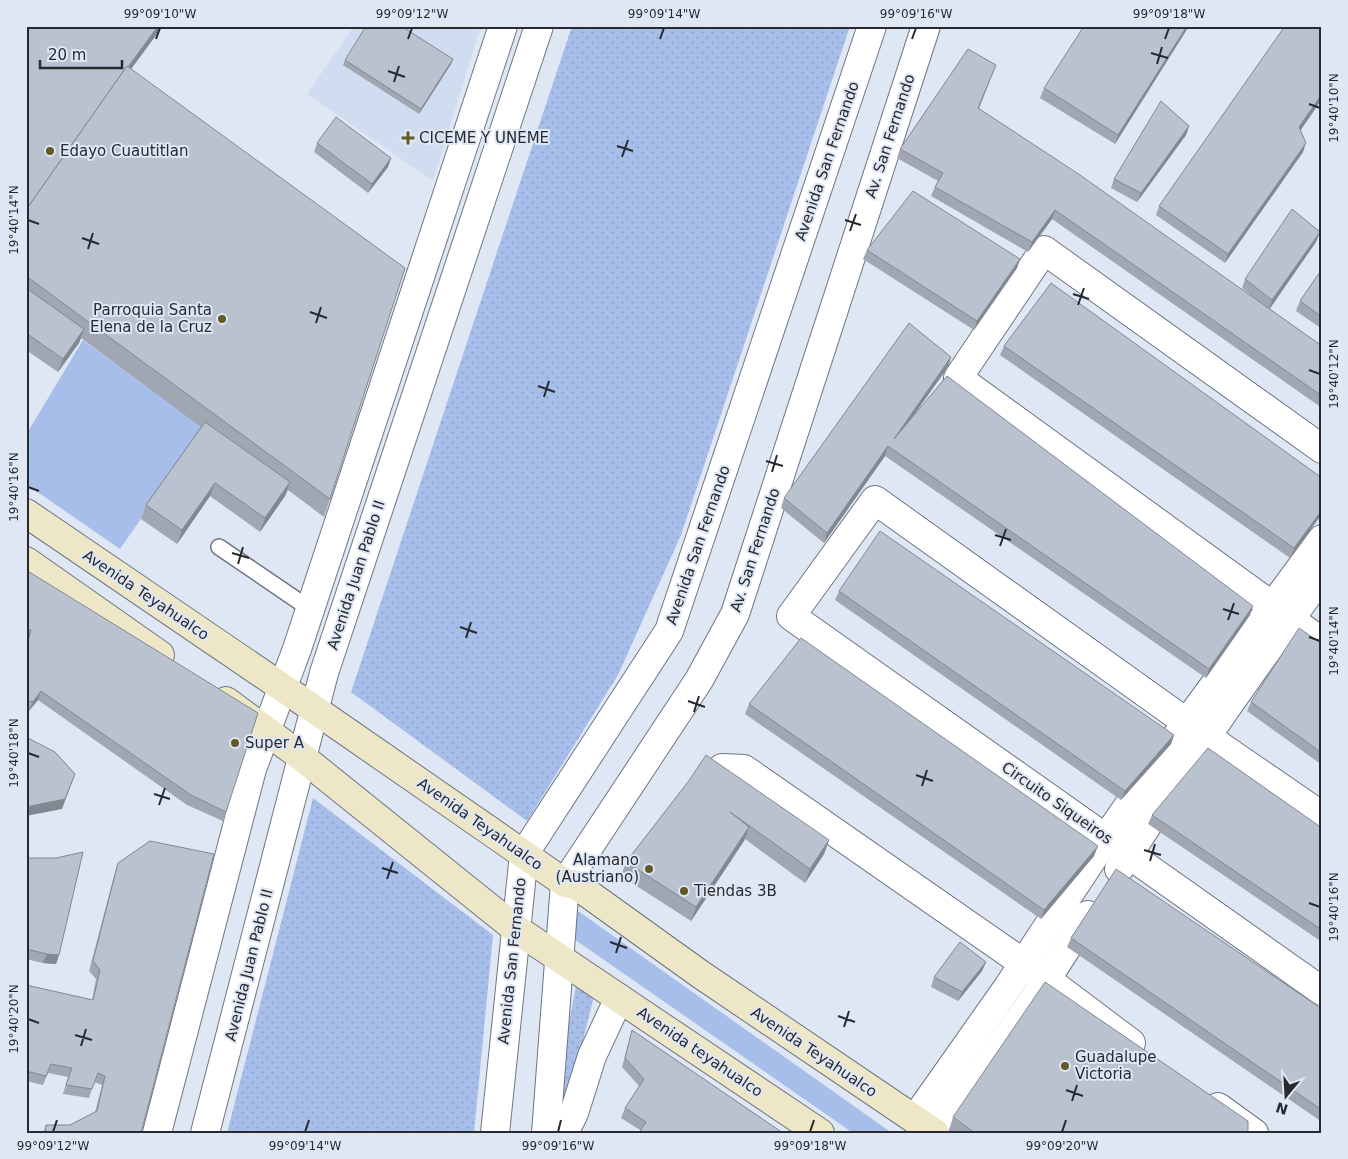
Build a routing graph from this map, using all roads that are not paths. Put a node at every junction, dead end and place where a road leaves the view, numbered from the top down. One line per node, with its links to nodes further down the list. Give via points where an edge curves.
1 (503, 26): 11 (street)
2 (539, 26): 17 (street, Avenida Juan Pablo II)
3 (872, 26): 24 (street, Avenida San Fernando, via 669,631)
4 (926, 26): 26 (street, Av. San Fernando, via 735,614 699,680)
5 (1322, 449): 12 (street, via 1044,250 958,378)
6 (26, 513): 15 (main road, Avenida Teyahualco)
7 (1322, 539): 12 (street)
8 (220, 547): 11 (lane)
9 (26, 561): 14 (main road)
10 (1322, 576): 12 (street)
11 (310, 609): 15 (street)
12 (1281, 613): 13 (street); 18 (street)
13 (1322, 642)
14 (182, 670)
15 (283, 687): 17 (main road, Avenida Teyahualco); 19 (street)
16 (206, 688): 19 (main road)
17 (314, 709): 20 (street, Avenida Juan Pablo II); 24 (main road, Avenida Teyahualco)
18 (1197, 730): 22 (street); 23 (street); 23 (street, Circuito Siqueiros, via 875,500 791,616); 25 (street)
19 (266, 732): 20 (main road); 36 (street, via 252,769)
20 (302, 758): 27 (main road); 37 (street, Avenida Juan Pablo II)
21 (722, 768): 28 (street, via 744,769)
22 (1322, 816)
23 (1106, 838): 25 (street, Circuito Siqueiros); 28 (street)
24 (524, 854): 26 (main road, Avenida Teyahualco); 27 (street, Avenida San Fernando)
25 (1128, 854): 30 (street); 31 (street, Circuito Siqueiros)
26 (565, 883): 29 (street, Av. San Fernando); 35 (main road, Avenida Teyahualco, via 576,885 700,974)
27 (516, 930): 29 (main road); 38 (street, Avenida San Fernando)
28 (1023, 964): 30 (street); 35 (street)
29 (570, 965): 32 (main road, Avenida teyahualco); 39 (street, Av. San Fernando)
30 (1046, 980): 33 (street); 35 (street)
31 (1322, 991)
32 (618, 998): 40 (street, via 592,1056 574,1113); 41 (main road, Avenida teyahualco)
33 (1150, 1056)
34 (1198, 1092): 42 (street)
35 (929, 1128)
36 (157, 1133)
37 (205, 1133)
38 (494, 1133)
39 (546, 1133)
40 (564, 1133)
41 (820, 1133)
42 (1254, 1133)

